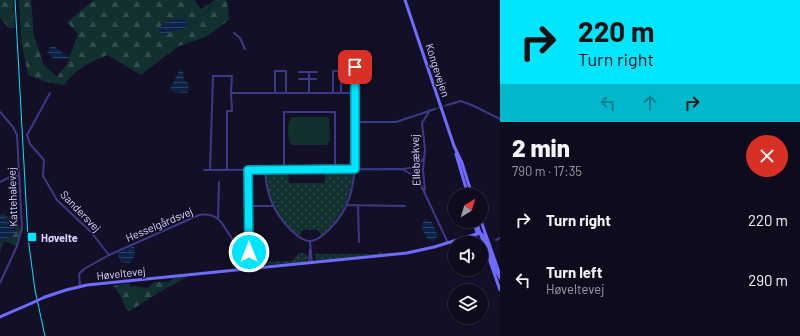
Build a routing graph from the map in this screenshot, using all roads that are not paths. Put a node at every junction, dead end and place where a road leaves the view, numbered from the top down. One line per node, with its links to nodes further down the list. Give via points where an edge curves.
1 (405, 0): 25 (street, Kongevejen)
2 (234, 33): 3 (street)
3 (246, 49)
4 (355, 67): 18 (street)
5 (299, 72): 6 (street)
6 (309, 72): 7 (street); 9 (street)
7 (317, 72)
8 (299, 79): 9 (street)
9 (309, 79): 10 (street); 15 (street)
10 (316, 79)
11 (50, 93): 63 (street, Sandersvej, via 27,135 30,144 44,160 43,176 57,200 91,232)
12 (231, 93): 13 (street); 31 (street, via 232,76 213,76); 32 (street, via 232,111 226,112)
13 (275, 93): 14 (street); 14 (street, via 275,71 286,71)
14 (286, 93): 15 (street)
15 (309, 93): 16 (street)
16 (333, 93): 17 (street); 17 (street, via 333,71 342,71)
17 (341, 93): 18 (street)
18 (355, 93): 24 (street)
19 (447, 105): 23 (street, via 460,101)
20 (435, 109): 21 (street)
21 (430, 110): 24 (street, via 396,122); 26 (street, Ellebækvej, via 422,123)
22 (0, 112): 36 (street, Kattehalevej, via 16,131)
23 (500, 119)
24 (354, 122): 28 (street)
25 (454, 146): 39 (street, Kongevejen); 40 (street, Kongevejen)
26 (424, 157): 29 (street, via 416,167); 41 (street, Ellebækvej)
27 (335, 169): 28 (street); 35 (street); 35 (street, via 335,112 284,112)
28 (355, 169): 29 (street); 42 (street)
29 (402, 169): 41 (street, via 416,177)
30 (204, 170): 31 (street)
31 (210, 170): 32 (street)
32 (227, 170): 33 (street)
33 (248, 170): 34 (street); 44 (street)
34 (265, 170): 35 (street); 45 (street, via 266,184)
35 (284, 170)
36 (20, 176): 37 (street, via 12,176); 68 (street, Kattehalevej, via 22,228 18,246)
37 (0, 182)
38 (219, 182): 47 (street)
39 (466, 188)
40 (470, 188)
41 (425, 192): 61 (street)
42 (347, 205): 43 (street); 59 (street, via 331,228)
43 (358, 205): 46 (street); 60 (street)
44 (248, 206): 45 (street); 62 (street)
45 (273, 206): 59 (street, via 287,226 302,239)
46 (405, 206)
47 (218, 219): 62 (street, via 238,247); 63 (street, Hesselgårdsvej, via 205,214 199,215)
48 (476, 228): 53 (street)
49 (478, 228): 52 (street)
50 (482, 228): 52 (street)
51 (483, 228): 67 (street)
52 (480, 233): 53 (street, Høveltevej); 56 (street); 67 (street, via 484,236 493,264)
53 (476, 235): 54 (street, Høveltevej); 55 (street)
54 (473, 236)
55 (479, 236)
56 (481, 236)
57 (500, 238): 58 (street)
58 (496, 240)
59 (310, 242): 65 (street)
60 (359, 242)
61 (448, 244): 65 (street, Høveltevej, via 407,253)
62 (249, 252): 66 (street)
63 (109, 254): 69 (street, Hesselgårdsvej, via 81,271)
64 (488, 256): 70 (street)
65 (311, 262): 66 (street, Høveltevej)
66 (249, 269): 69 (street, Høveltevej)
67 (500, 276)
68 (0, 283)
69 (80, 287): 71 (street, Høveltevej, bridge, via 45,297)
70 (500, 290)
71 (0, 318)

